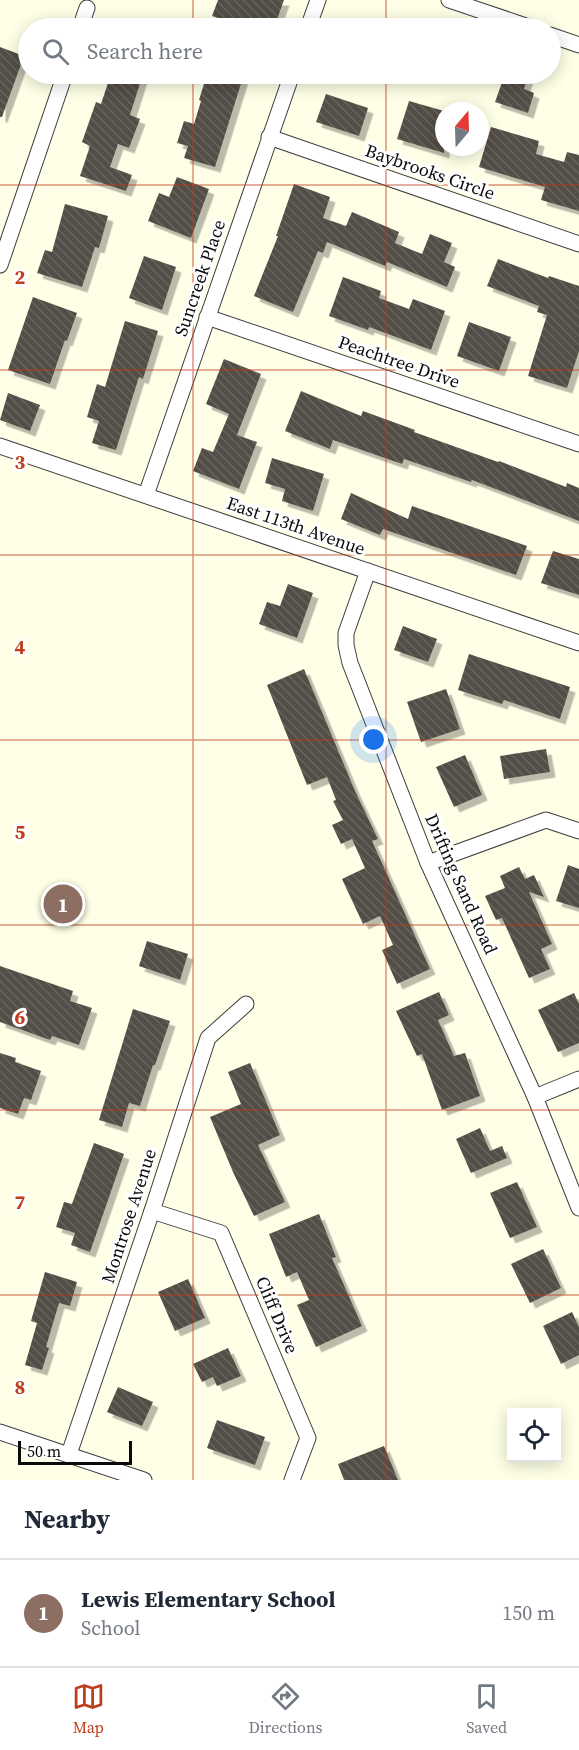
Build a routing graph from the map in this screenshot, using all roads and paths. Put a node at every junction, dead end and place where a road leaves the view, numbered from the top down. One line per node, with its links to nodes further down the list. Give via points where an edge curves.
1 (318, 0): 5 (street)
2 (449, 0): 6 (street)
3 (87, 8): 4 (street)
4 (84, 18)
5 (312, 18)
6 (502, 18)
7 (561, 39): 8 (street)
8 (579, 45)
9 (61, 84): 13 (street)
10 (288, 84): 11 (street, Suncreek Place)
11 (269, 137): 12 (street, Baybrooks Circle); 14 (street, Suncreek Place)
12 (579, 244)
13 (0, 265)
14 (207, 317): 15 (street, Peachtree Drive); 17 (street, Suncreek Place)
15 (579, 444)
16 (0, 446): 17 (street, East 113th Avenue)
17 (146, 495): 18 (street, East 113th Avenue)
18 (368, 571): 19 (street, East 113th Avenue); 21 (street, Drifting Sand Road, via 346,633 346,645)
19 (579, 643)
20 (579, 831): 21 (street, via 546,820)
21 (428, 863): 24 (street, Drifting Sand Road)
22 (246, 1004): 26 (street, Montrose Avenue, via 208,1038)
23 (579, 1079): 24 (street)
24 (535, 1097): 25 (street, Drifting Sand Road)
25 (579, 1208)
26 (152, 1211): 28 (street, Montrose Avenue); 30 (street, Cliff Drive, via 220,1233 308,1438)
27 (0, 1432): 28 (street)
28 (69, 1454): 29 (street)
29 (144, 1480)
30 (292, 1480)

